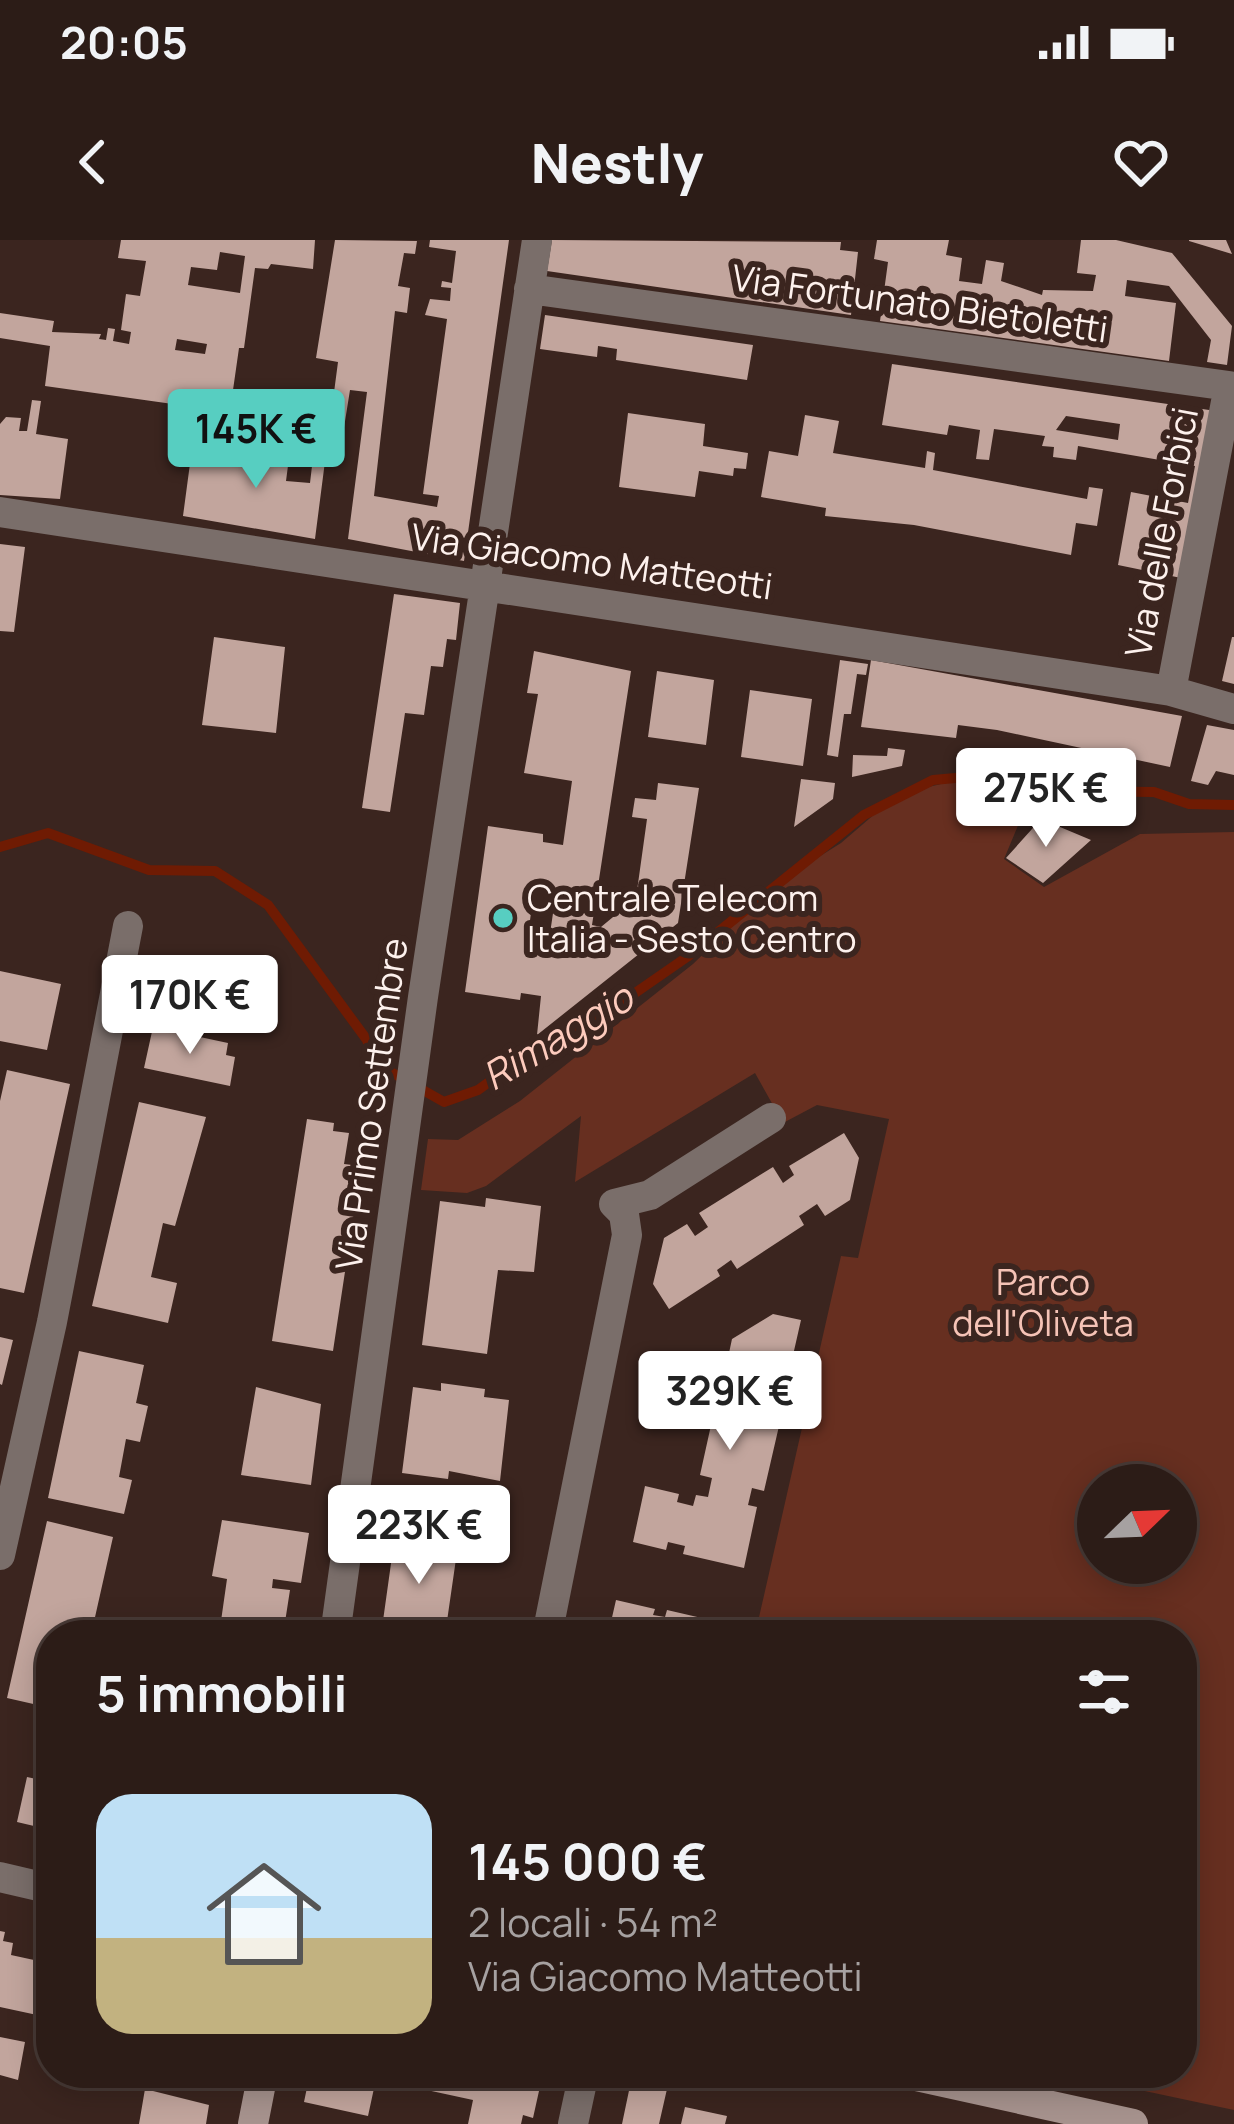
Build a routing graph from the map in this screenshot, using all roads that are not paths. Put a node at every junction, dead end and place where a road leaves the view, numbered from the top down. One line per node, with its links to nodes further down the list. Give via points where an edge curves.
1 (537, 240): 2 (street, Via Primo Settembre)
2 (529, 289): 3 (street, Via Fortunato Bietoletti); 5 (street, Via Primo Settembre)
3 (1228, 386): 6 (street, Via delle Forbici)
4 (0, 512): 5 (street, Via Giacomo Matteotti)
5 (485, 584): 6 (street, Via Giacomo Matteotti); 11 (street, Via Primo Settembre)
6 (1171, 692): 7 (street, Via Giacomo Matteotti)
7 (1234, 709)
8 (128, 926): 10 (street)
9 (771, 1118): 12 (street, via 650,1195 614,1204 627,1235)
10 (0, 1556)
11 (337, 1620)
12 (550, 1620)
13 (0, 1877): 14 (street)
14 (36, 1885)
15 (260, 2088): 18 (main road)
16 (581, 2088): 19 (street)
17 (971, 2088): 20 (main road)
18 (253, 2124)
19 (573, 2124)
20 (1133, 2124)

